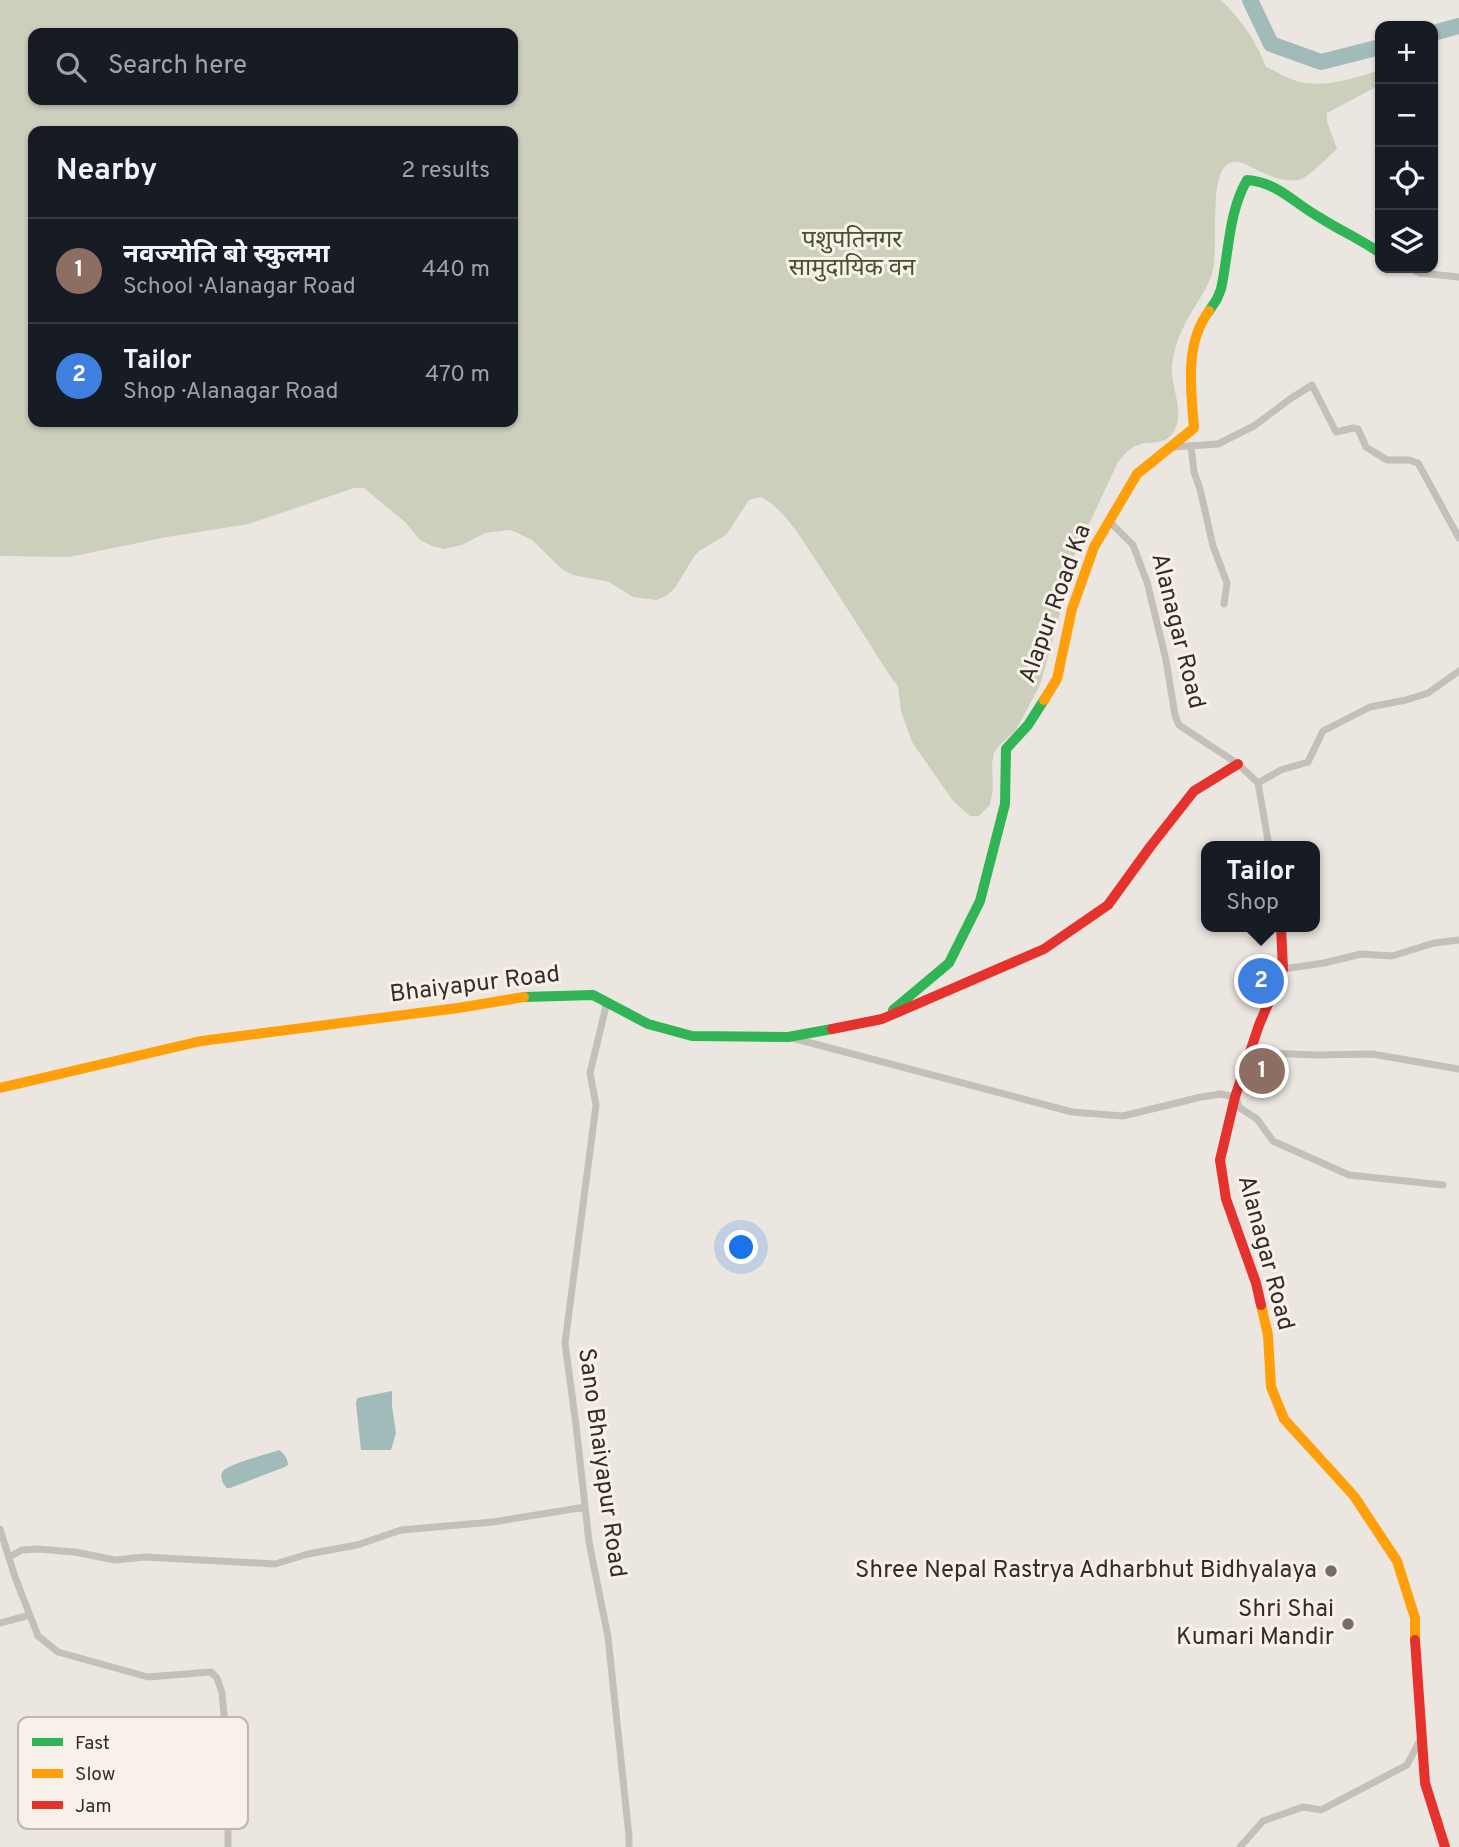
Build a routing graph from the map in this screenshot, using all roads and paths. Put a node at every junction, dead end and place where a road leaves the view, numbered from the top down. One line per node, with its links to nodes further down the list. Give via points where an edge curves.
1 (1375, 249): 5 (street, Alapur Road Ka, via 1277,188 1247,180 1240,189 1221,292 1199,325 1191,367 1194,428)
2 (1420, 273): 3 (street)
3 (1459, 277)
4 (1191, 446): 5 (street); 7 (street, via 1218,444 1254,426 1312,385 1336,432 1358,429 1366,447 1387,460 1418,463); 8 (street, via 1213,546 1227,583)
5 (1172, 447): 6 (street, Alapur Road Ka, via 1138,474)
6 (1109, 521): 10 (street, Alanagar Road, via 1133,545 1147,582 1179,725); 17 (street, Alapur Road Ka, via 1094,547 1072,609 1057,680 1006,749 1005,804 980,901 950,963)
7 (1459, 538)
8 (1224, 604)
9 (1459, 671): 11 (street, via 1428,693 1370,707 1323,731 1308,762)
10 (1238, 764): 11 (street, Alanagar Road); 17 (street, Bhaiyapur Road, via 1194,791 1108,905 1044,949)
11 (1258, 783): 12 (street)
12 (1268, 841)
13 (1281, 932): 15 (street, Alanagar Road)
14 (1459, 940): 15 (street, via 1392,956 1361,954)
15 (1283, 969): 19 (street, Alanagar Road)
16 (607, 1002): 18 (street, Bhaiyapur Road, via 648,1024 692,1035); 21 (street, Bhaiyapur Road, via 593,995 521,997 201,1041); 24 (street, Sano Bhaiyapur Road, via 590,1073 596,1105 565,1343)
17 (882, 1019): 18 (street, Bhaiyapur Road)
18 (788, 1037): 22 (street, via 1072,1112 1123,1116 1201,1097)
19 (1250, 1052): 20 (street, via 1372,1054); 22 (street, Alanagar Road)
20 (1459, 1069)
21 (0, 1088)
22 (1235, 1097): 23 (street, via 1273,1141 1349,1175); 30 (street, Alanagar Road, via 1220,1160 1226,1199 1256,1283 1268,1335 1271,1387 1284,1419 1354,1496 1396,1561 1415,1618)
23 (1443, 1185)
24 (585, 1507): 26 (street, via 401,1530 275,1564 115,1560 37,1549); 33 (street, Sano Bhaiyapur Road, via 608,1637)
25 (0, 1529): 26 (street)
26 (9, 1557): 27 (street)
27 (30, 1615): 28 (street); 29 (street, via 38,1636 58,1652 148,1677 211,1672 222,1693)
28 (0, 1623)
29 (224, 1717)
30 (1423, 1735): 34 (street, via 1407,1765 1321,1810 1303,1807 1263,1821); 35 (street, Alanagar Road, via 1425,1783)
31 (228, 1829): 32 (street)
32 (228, 1847)
33 (629, 1847)
34 (1240, 1847)
35 (1445, 1847)

